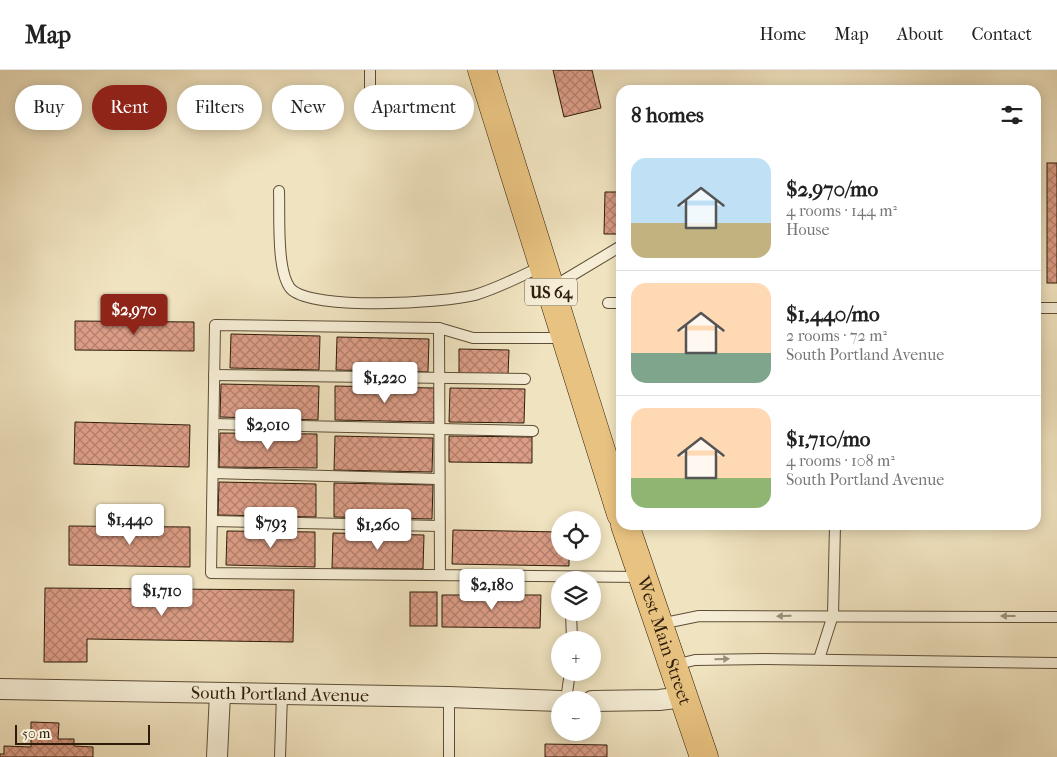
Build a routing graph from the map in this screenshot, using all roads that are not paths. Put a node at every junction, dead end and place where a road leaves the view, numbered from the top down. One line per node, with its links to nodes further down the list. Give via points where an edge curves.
1 (370, 70): 3 (lane)
2 (482, 70): 6 (main road, US 64)
3 (370, 85)
4 (279, 191): 6 (lane, via 285,277 291,288 312,299 382,303 457,298)
5 (616, 248): 6 (lane)
6 (546, 277): 12 (main road, US 64)
7 (608, 303): 8 (lane)
8 (616, 303)
9 (1041, 308): 10 (lane)
10 (1057, 308)
11 (439, 328): 12 (lane, via 473,338); 13 (lane, via 215,325); 14 (lane)
12 (565, 338): 21 (main road, US 64)
13 (214, 375): 14 (lane); 16 (lane)
14 (439, 378): 15 (lane); 17 (lane)
15 (524, 379)
16 (214, 424): 17 (lane); 19 (lane)
17 (439, 429): 18 (lane); 20 (lane)
18 (533, 431)
19 (213, 473): 20 (lane); 22 (lane)
20 (439, 479): 23 (lane)
21 (616, 498)
22 (212, 521): 23 (lane); 26 (lane, via 212,573)
23 (439, 526): 26 (lane)
24 (627, 530): 27 (main road, West Main Street)
25 (835, 530): 28 (lane)
26 (440, 575): 27 (lane)
27 (642, 577): 30 (main road, West Main Street)
28 (833, 615): 29 (lane, one-way to 28); 30 (lane, one-way to 30, via 699,616); 31 (lane)
29 (1057, 617)
30 (657, 624): 33 (main road, West Main Street)
31 (819, 660): 32 (lane); 33 (lane, one-way to 31, via 695,660)
32 (1057, 663)
33 (674, 665): 38 (main road, West Main Street)
34 (0, 689): 35 (street, South Portland Avenue)
35 (220, 693): 36 (street, South Portland Avenue); 41 (street)
36 (282, 694): 37 (street, South Portland Avenue); 42 (lane)
37 (449, 697): 39 (street, South Portland Avenue); 43 (lane)
38 (684, 697): 40 (street); 44 (main road, West Main Street)
39 (551, 701)
40 (601, 701)
41 (217, 757)
42 (280, 757)
43 (449, 757)
44 (704, 757)

